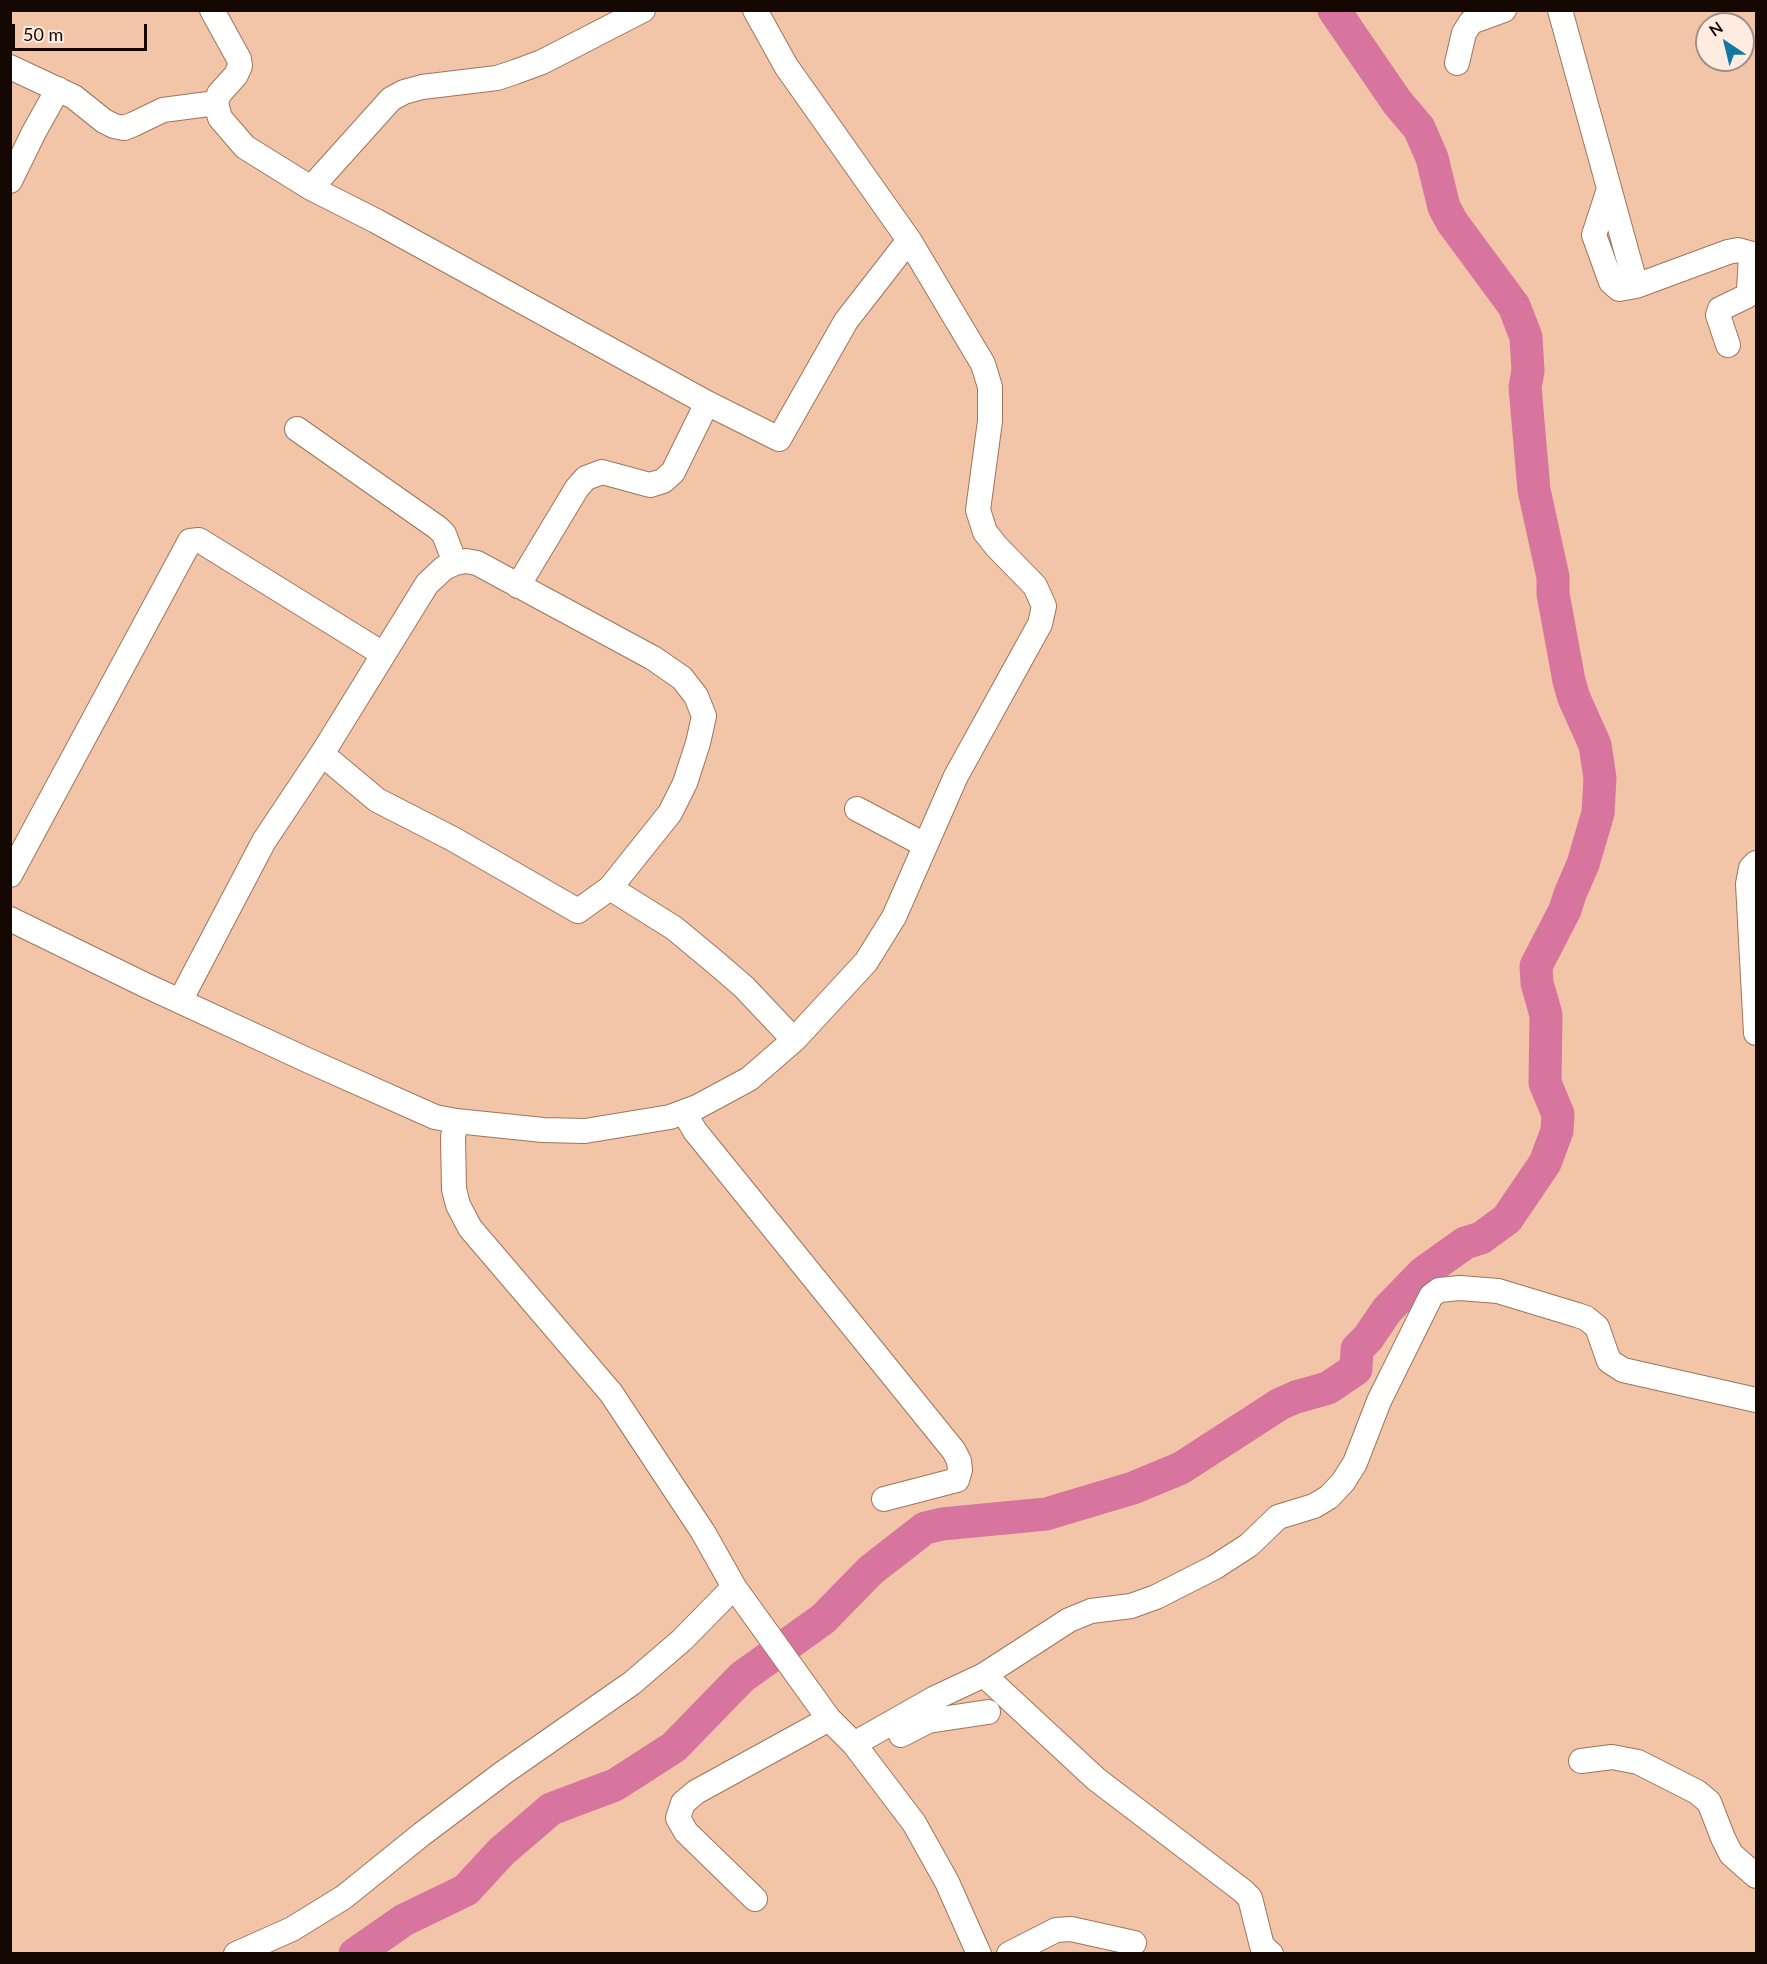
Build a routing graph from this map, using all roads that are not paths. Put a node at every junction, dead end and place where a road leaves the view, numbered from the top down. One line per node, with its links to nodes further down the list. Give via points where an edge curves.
1 (212, 10): 9 (street, via 240,66)
2 (642, 10): 11 (street, via 515,72 404,92 391,99)
3 (754, 10): 12 (street, via 786,66)
4 (1504, 10): 6 (street, via 1471,22 1464,33)
5 (1560, 10): 13 (street, via 1636,286 1728,252)
6 (1457, 63)
7 (10, 67): 8 (street)
8 (58, 89): 9 (street, via 104,121 124,128 163,110); 10 (street)
9 (216, 103): 11 (street, via 220,118 245,147)
10 (10, 181)
11 (311, 188): 15 (street)
12 (909, 240): 15 (street, via 846,321 779,439); 22 (street, via 988,375 990,421 978,510 985,532 1035,586 1044,606 1040,624 956,776)
13 (1754, 254): 14 (street, via 1747,296 1720,309 1718,315)
14 (1728, 345)
15 (706, 403): 18 (street, via 673,471 663,482 651,485 602,472 586,478)
16 (297, 429): 17 (street, via 438,528)
17 (455, 563): 18 (street, via 477,563); 19 (street, via 427,584)
18 (518, 586): 25 (street, via 653,658 682,678 696,696 704,716 686,783 670,813)
19 (383, 654): 20 (street); 24 (street, via 199,540 190,541)
20 (322, 754): 25 (street, via 377,800 579,911); 27 (street, via 264,841)
21 (857, 809): 22 (street)
22 (925, 845): 29 (street, via 894,917 866,962)
23 (1756, 863): 28 (street, via 1748,884)
24 (10, 875)
25 (610, 888): 29 (street, via 682,935 744,987)
26 (10, 919): 27 (street)
27 (180, 1001): 31 (street, via 435,1117)
28 (1756, 1033)
29 (794, 1040): 30 (street, via 749,1079)
30 (684, 1112): 31 (street, via 585,1131); 33 (street, via 695,1131 960,1461 957,1480)
31 (456, 1121): 34 (street, via 454,1189 470,1228 611,1393 703,1532)
32 (1756, 1400): 35 (street, via 1623,1370 1609,1361 1597,1327 1586,1318 1498,1291 1439,1290 1431,1296 1379,1401 1355,1463 1329,1497 1278,1517 1215,1567 1156,1598 1091,1611 1069,1620)
33 (884, 1499)
34 (734, 1587): 37 (street); 43 (street, via 632,1683 502,1773 344,1897 292,1929)
35 (984, 1675): 38 (street, via 935,1698); 46 (street, via 1096,1779 1244,1891 1250,1898 1262,1946)
36 (988, 1712): 38 (street, via 921,1724)
37 (829, 1719): 38 (street); 41 (street, via 696,1792 683,1803 678,1818 686,1832)
38 (859, 1750): 44 (street, via 930,1849)
39 (1581, 1761): 40 (street, via 1612,1757 1638,1762 1697,1792 1709,1802 1731,1854)
40 (1756, 1876)
41 (755, 1899)
42 (1134, 1943): 45 (street, via 1071,1929 1056,1930)
43 (236, 1953)
44 (979, 1953)
45 (1009, 1953)
46 (1271, 1953)

